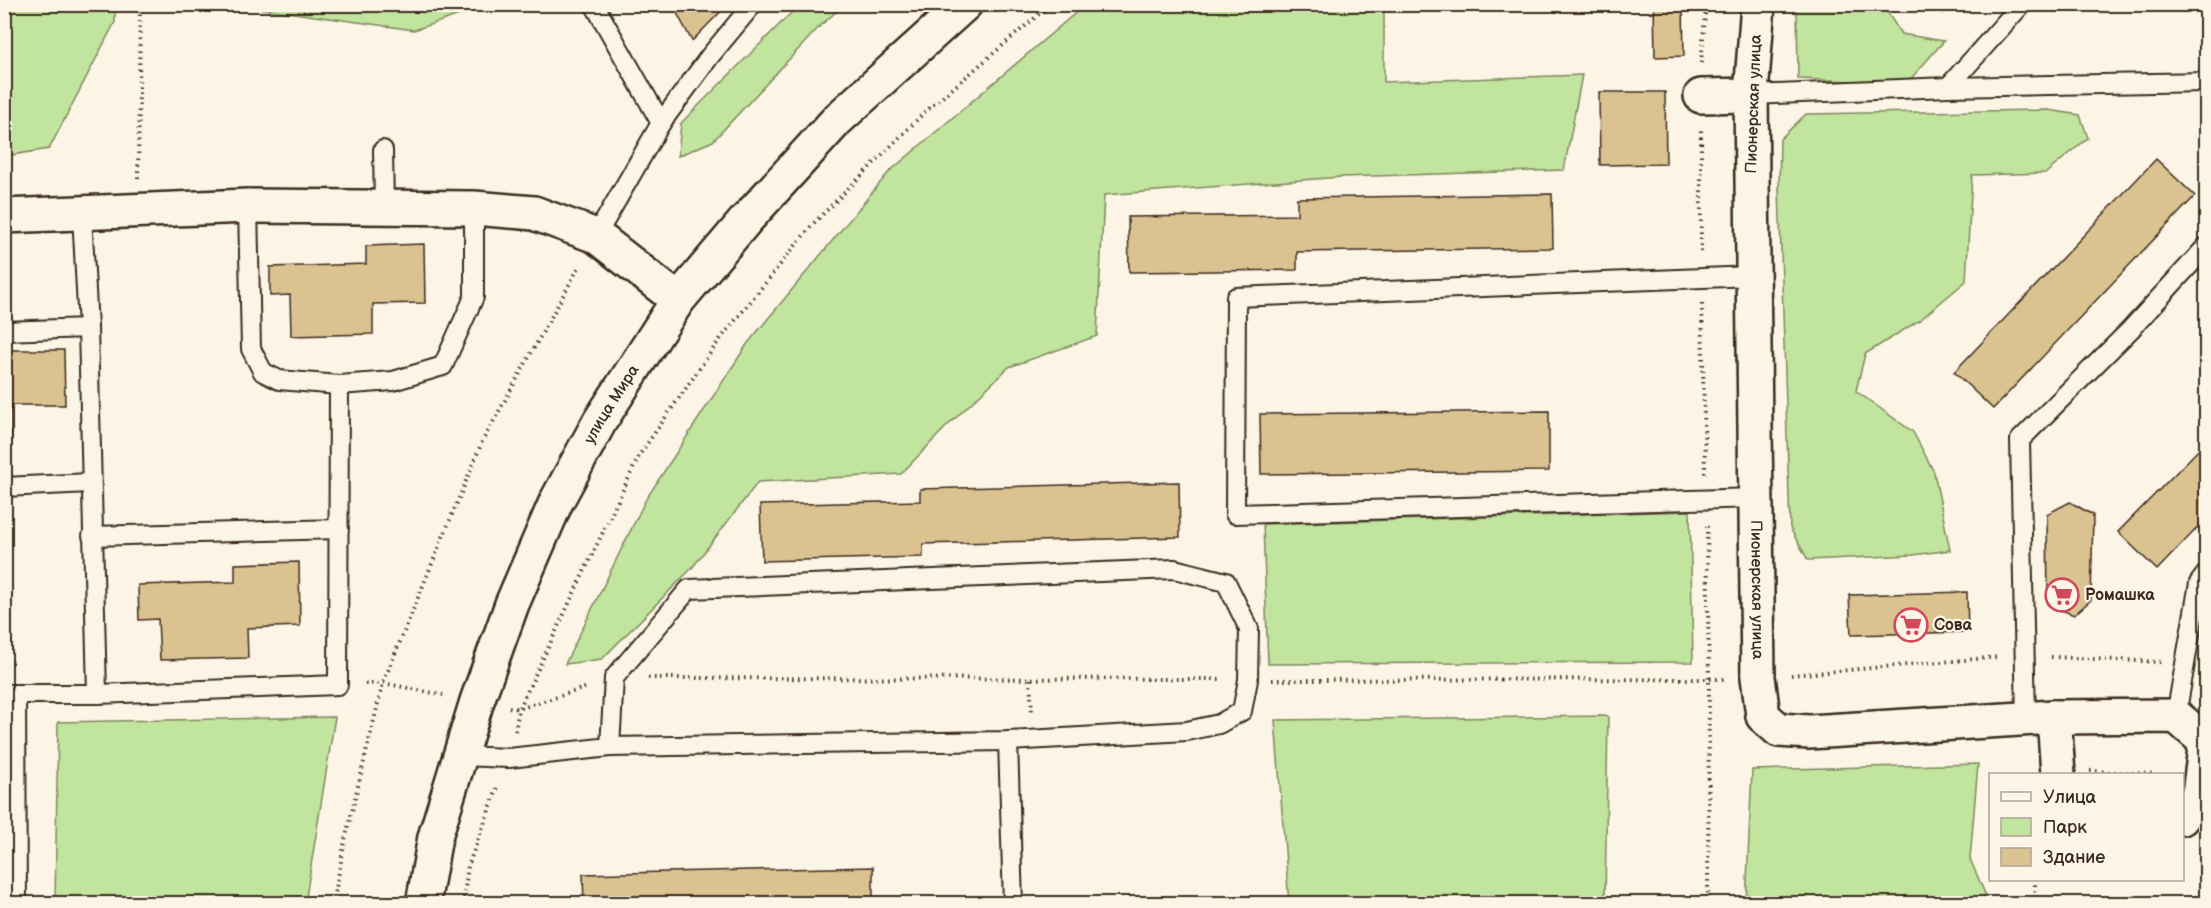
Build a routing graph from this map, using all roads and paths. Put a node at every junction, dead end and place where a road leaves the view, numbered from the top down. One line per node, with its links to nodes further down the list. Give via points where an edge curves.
1 (140, 4): 18 (path)
2 (594, 4): 13 (lane)
3 (753, 4): 13 (lane)
4 (965, 4): 25 (street, улица Мира, via 838,119)
5 (1051, 4): 47 (path, via 924,113 812,225 718,342 640,454)
6 (1706, 4): 12 (path)
7 (1758, 4): 11 (street, Пионерская улица)
8 (2022, 4): 10 (lane)
9 (2206, 82): 10 (lane)
10 (1948, 87): 11 (lane)
11 (1751, 95): 12 (street); 23 (street, Пионерская улица)
12 (1701, 96): 24 (path)
13 (662, 123): 21 (lane)
14 (383, 150): 16 (lane)
15 (248, 206): 16 (street); 18 (street); 28 (lane, via 251,349 263,372 279,380)
16 (384, 207): 17 (street)
17 (474, 208): 21 (street, via 534,213); 28 (lane, via 474,297 443,366 393,381)
18 (137, 211): 19 (street)
19 (82, 214): 20 (street); 26 (lane)
20 (4, 216)
21 (596, 236): 25 (street); 42 (path, via 482,441)
22 (2206, 247): 36 (lane, via 2020,440)
23 (1752, 276): 24 (lane); 31 (street, Пионерская улица)
24 (1701, 278): 32 (path); 32 (lane, via 1236,297 1235,514)
25 (678, 300): 46 (street, улица Мира, via 600,421 556,502 512,604)
26 (88, 328): 27 (lane); 29 (lane)
27 (4, 331)
28 (339, 385): 33 (lane)
29 (92, 483): 30 (lane); 34 (lane)
30 (4, 487)
31 (1756, 498): 32 (lane); 38 (street, Пионерская улица)
32 (1706, 500): 41 (path)
33 (339, 529): 34 (lane); 43 (lane)
34 (92, 536): 45 (lane)
35 (2206, 574): 37 (lane, via 2199,583)
36 (2024, 655): 37 (path); 38 (path); 49 (lane)
37 (2186, 664): 48 (lane)
38 (1758, 677): 41 (path); 49 (street, Пионерская улица, via 1763,716 1779,730 1809,732)
39 (614, 678): 40 (path); 40 (lane, via 689,589 1174,569 1226,582 1249,629); 47 (path); 52 (lane)
40 (1248, 680): 41 (path); 50 (lane, via 1242,711 1219,724 1186,731)
41 (1709, 680): 63 (path)
42 (383, 683): 43 (path); 46 (path); 59 (path)
43 (338, 685): 45 (lane)
44 (10, 694): 45 (lane); 58 (lane)
45 (97, 694)
46 (477, 701): 47 (path); 53 (street, улица Мира)
47 (519, 709): 54 (path)
48 (2176, 716): 49 (street, Пионерская улица); 51 (street)
49 (2040, 718): 55 (street)
50 (1008, 741): 52 (lane); 62 (lane)
51 (2206, 742): 56 (street, via 2199,794)
52 (610, 747): 54 (lane)
53 (460, 756): 54 (lane); 60 (street, улица Мира, via 435,837)
54 (509, 758): 61 (path, via 468,866)
55 (2070, 773)
56 (2184, 815)
57 (2035, 881): 64 (path)
58 (13, 895)
59 (333, 903)
60 (423, 903)
61 (463, 903)
62 (1013, 903)
63 (1708, 903)
64 (2035, 903)

